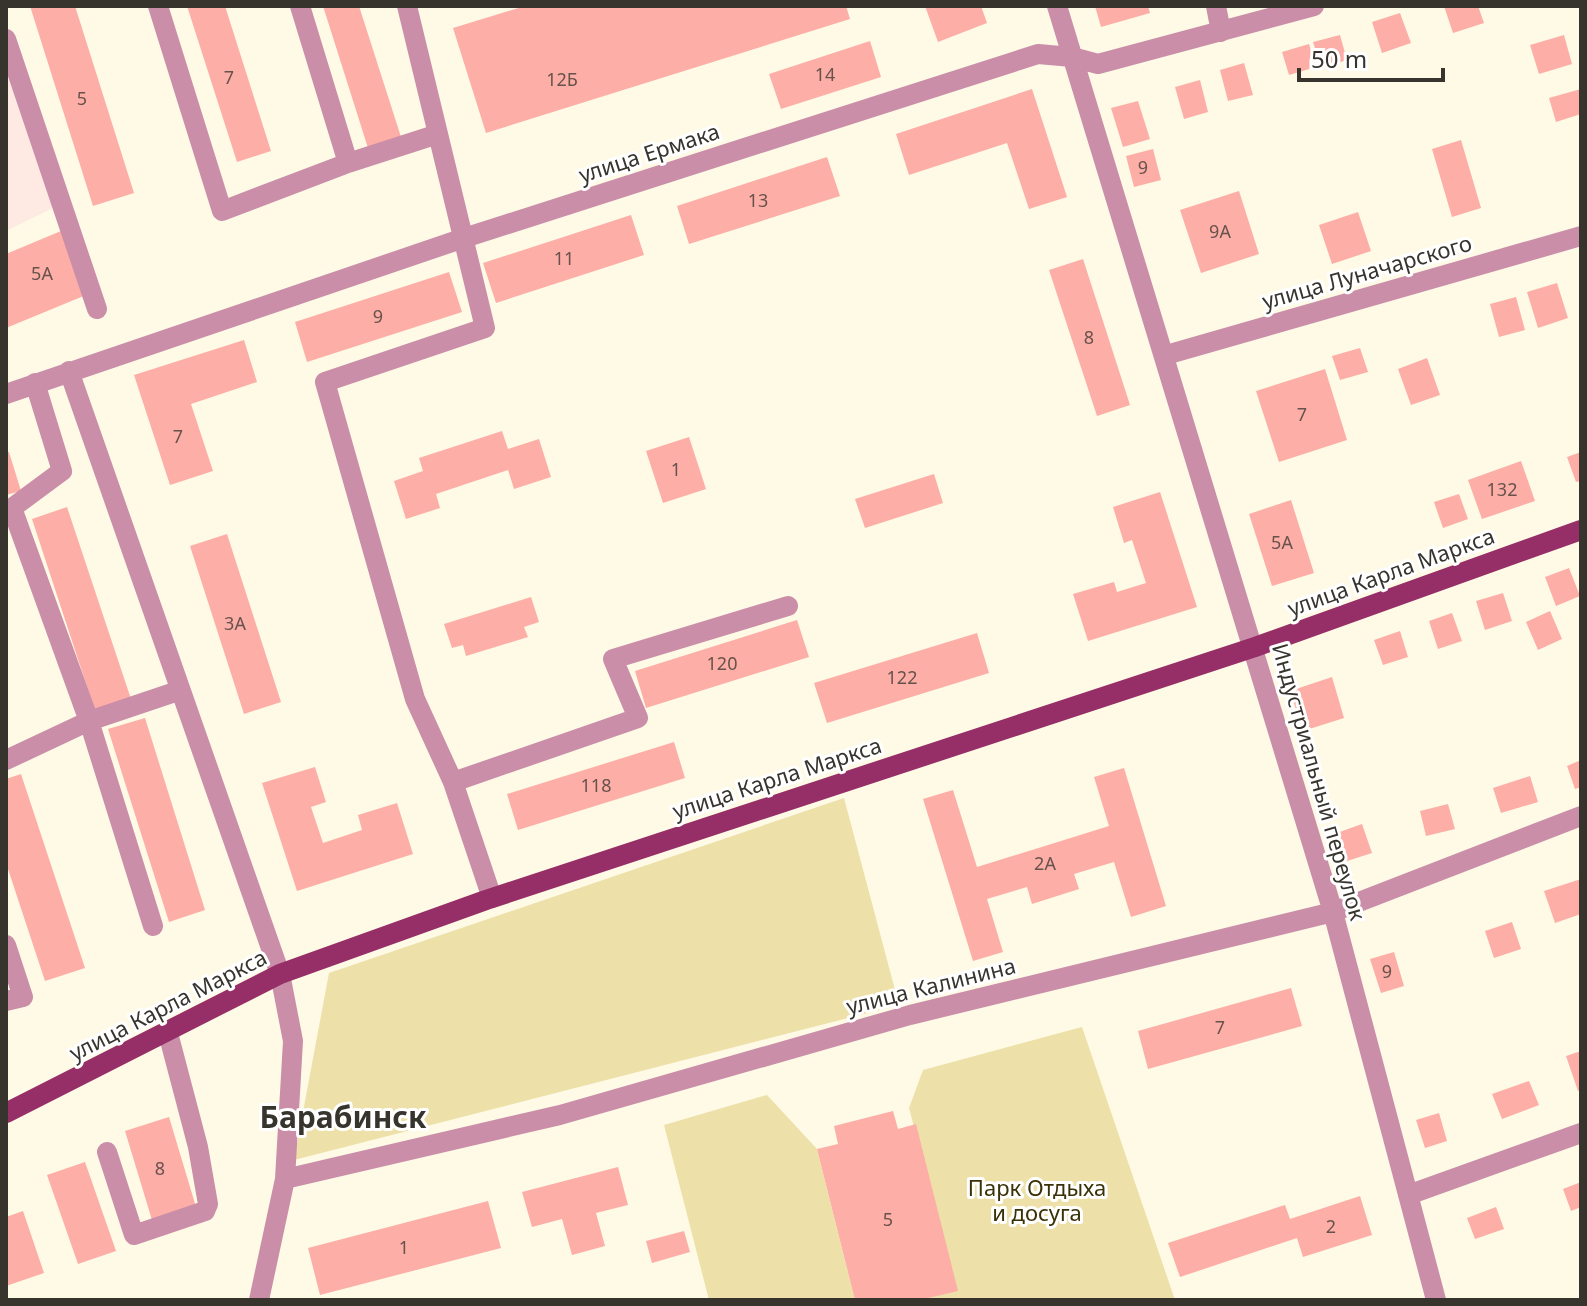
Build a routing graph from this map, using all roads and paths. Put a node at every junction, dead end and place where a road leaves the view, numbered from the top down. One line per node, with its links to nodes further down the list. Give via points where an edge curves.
1 (158, 6): 11 (street, via 222,211)
2 (300, 6): 11 (street)
3 (407, 6): 10 (street)
4 (1057, 6): 9 (street, Индустриальный переулок)
5 (1216, 6): 7 (street)
6 (1314, 6): 7 (street, улица Ермака)
7 (1221, 32): 9 (street, улица Ермака, via 1098,64)
8 (6, 39): 14 (street)
9 (1072, 57): 13 (street, улица Ермака, via 1038,54); 15 (street, Индустриальный переулок)
10 (438, 134): 11 (street); 13 (street)
11 (348, 163)
12 (1581, 236): 15 (street, улица Луначарского)
13 (464, 238): 16 (street, улица Ермака); 26 (street, via 485,328 325,382 415,699)
14 (97, 309)
15 (1166, 355): 22 (street, Индустриальный переулок)
16 (69, 371): 17 (street, улица Ермака); 23 (street)
17 (35, 383): 18 (street, улица Ермака); 19 (street, via 62,471)
18 (6, 394)
19 (9, 509): 24 (street)
20 (1581, 530): 22 (main road, улица Карла Маркса)
21 (788, 606): 26 (street, via 613,659 638,718)
22 (1255, 647): 28 (main road, улица Карла Маркса); 29 (street, Индустриальный переулок)
23 (178, 691): 24 (street); 32 (street)
24 (89, 721): 25 (street); 30 (street)
25 (6, 760)
26 (453, 782): 28 (street)
27 (1581, 816): 29 (street, улица Калинина)
28 (492, 898): 32 (main road, улица Карла Маркса)
29 (1333, 912): 38 (street, улица Калинина, via 910,1015 560,1115); 39 (street, Индустриальный переулок)
30 (153, 926)
31 (6, 945): 33 (street, via 23,997)
32 (280, 974): 34 (main road, улица Карла Маркса); 38 (street, via 293,1041)
33 (6, 1001)
34 (168, 1033): 35 (main road, улица Карла Маркса); 37 (street, via 198,1147 205,1211 134,1235)
35 (6, 1113)
36 (1581, 1133): 39 (street)
37 (107, 1152)
38 (285, 1179): 40 (street)
39 (1408, 1195): 41 (street, Индустриальный переулок)
40 (259, 1300)
41 (1436, 1300)

